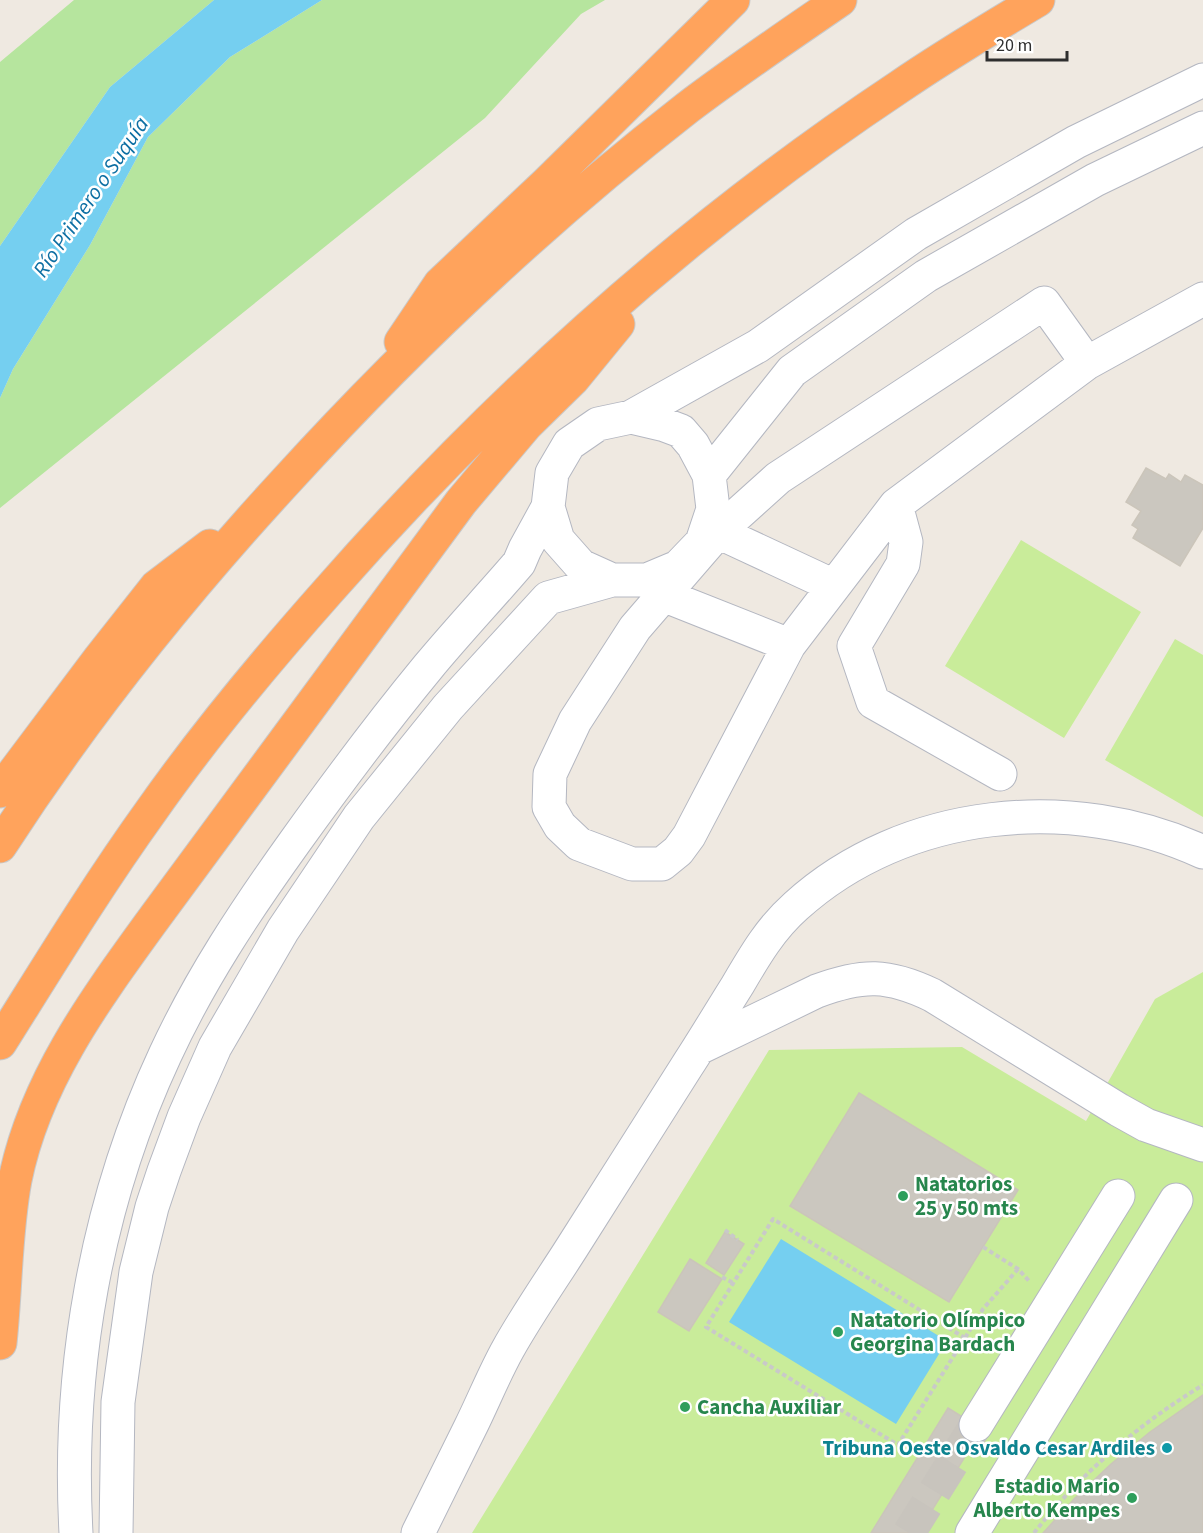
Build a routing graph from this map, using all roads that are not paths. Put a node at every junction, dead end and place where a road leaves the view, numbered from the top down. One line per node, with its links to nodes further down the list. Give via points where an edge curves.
1 (733, 0): 9 (highway, via 440,284)
2 (840, 0): 9 (highway, via 688,107 541,229)
3 (1038, 0): 6 (highway, via 837,130)
4 (1203, 80): 10 (street, via 1076,142 916,234 758,346)
5 (1203, 128): 11 (street, via 1095,180 926,276 792,371)
6 (674, 255): 24 (highway, via 592,324 487,422 417,493 283,642 152,809); 29 (highway, via 573,379 526,425 461,502 108,981 73,1036 31,1123 16,1177)
7 (1203, 299): 8 (street)
8 (1087, 363): 13 (street); 15 (street, via 1044,303 778,478)
9 (365, 396): 12 (highway)
10 (631, 417): 11 (street, via 681,431); 14 (street, via 598,424 570,444 552,473)
11 (710, 475): 16 (street, via 713,509 702,542 678,567 647,580)
12 (264, 505): 21 (highway, via 156,587); 22 (highway, via 122,674)
13 (896, 505): 17 (street); 20 (street, via 906,542 903,564 854,646 873,702)
14 (548, 507): 16 (street, via 558,540 581,566); 31 (street, via 519,563 428,667 343,774 248,908 211,967 165,1056 133,1134 94,1278 75,1419)
15 (718, 532): 17 (street); 18 (street)
16 (612, 580): 32 (street, via 548,598 448,707 358,817 284,930 215,1047 164,1171 136,1272 118,1402)
17 (834, 586): 19 (street)
18 (663, 594): 19 (street); 19 (street, via 635,628 575,721 550,774 549,807 560,826 579,844 632,864 662,864 678,851)
19 (789, 645)
20 (1000, 774)
21 (0, 791)
22 (0, 846)
23 (1203, 852): 25 (street, via 1160,835 1110,823 1038,816 959,824 885,849 850,866 795,906 768,935)
24 (0, 1043)
25 (699, 1048): 26 (street, via 834,985 868,978 910,984 1146,1125); 33 (street, via 507,1349)
26 (1203, 1145)
27 (1118, 1196): 30 (street)
28 (1176, 1200): 34 (street)
29 (0, 1342)
30 (976, 1425)
31 (76, 1533)
32 (116, 1533)
33 (417, 1533)
34 (972, 1533)

